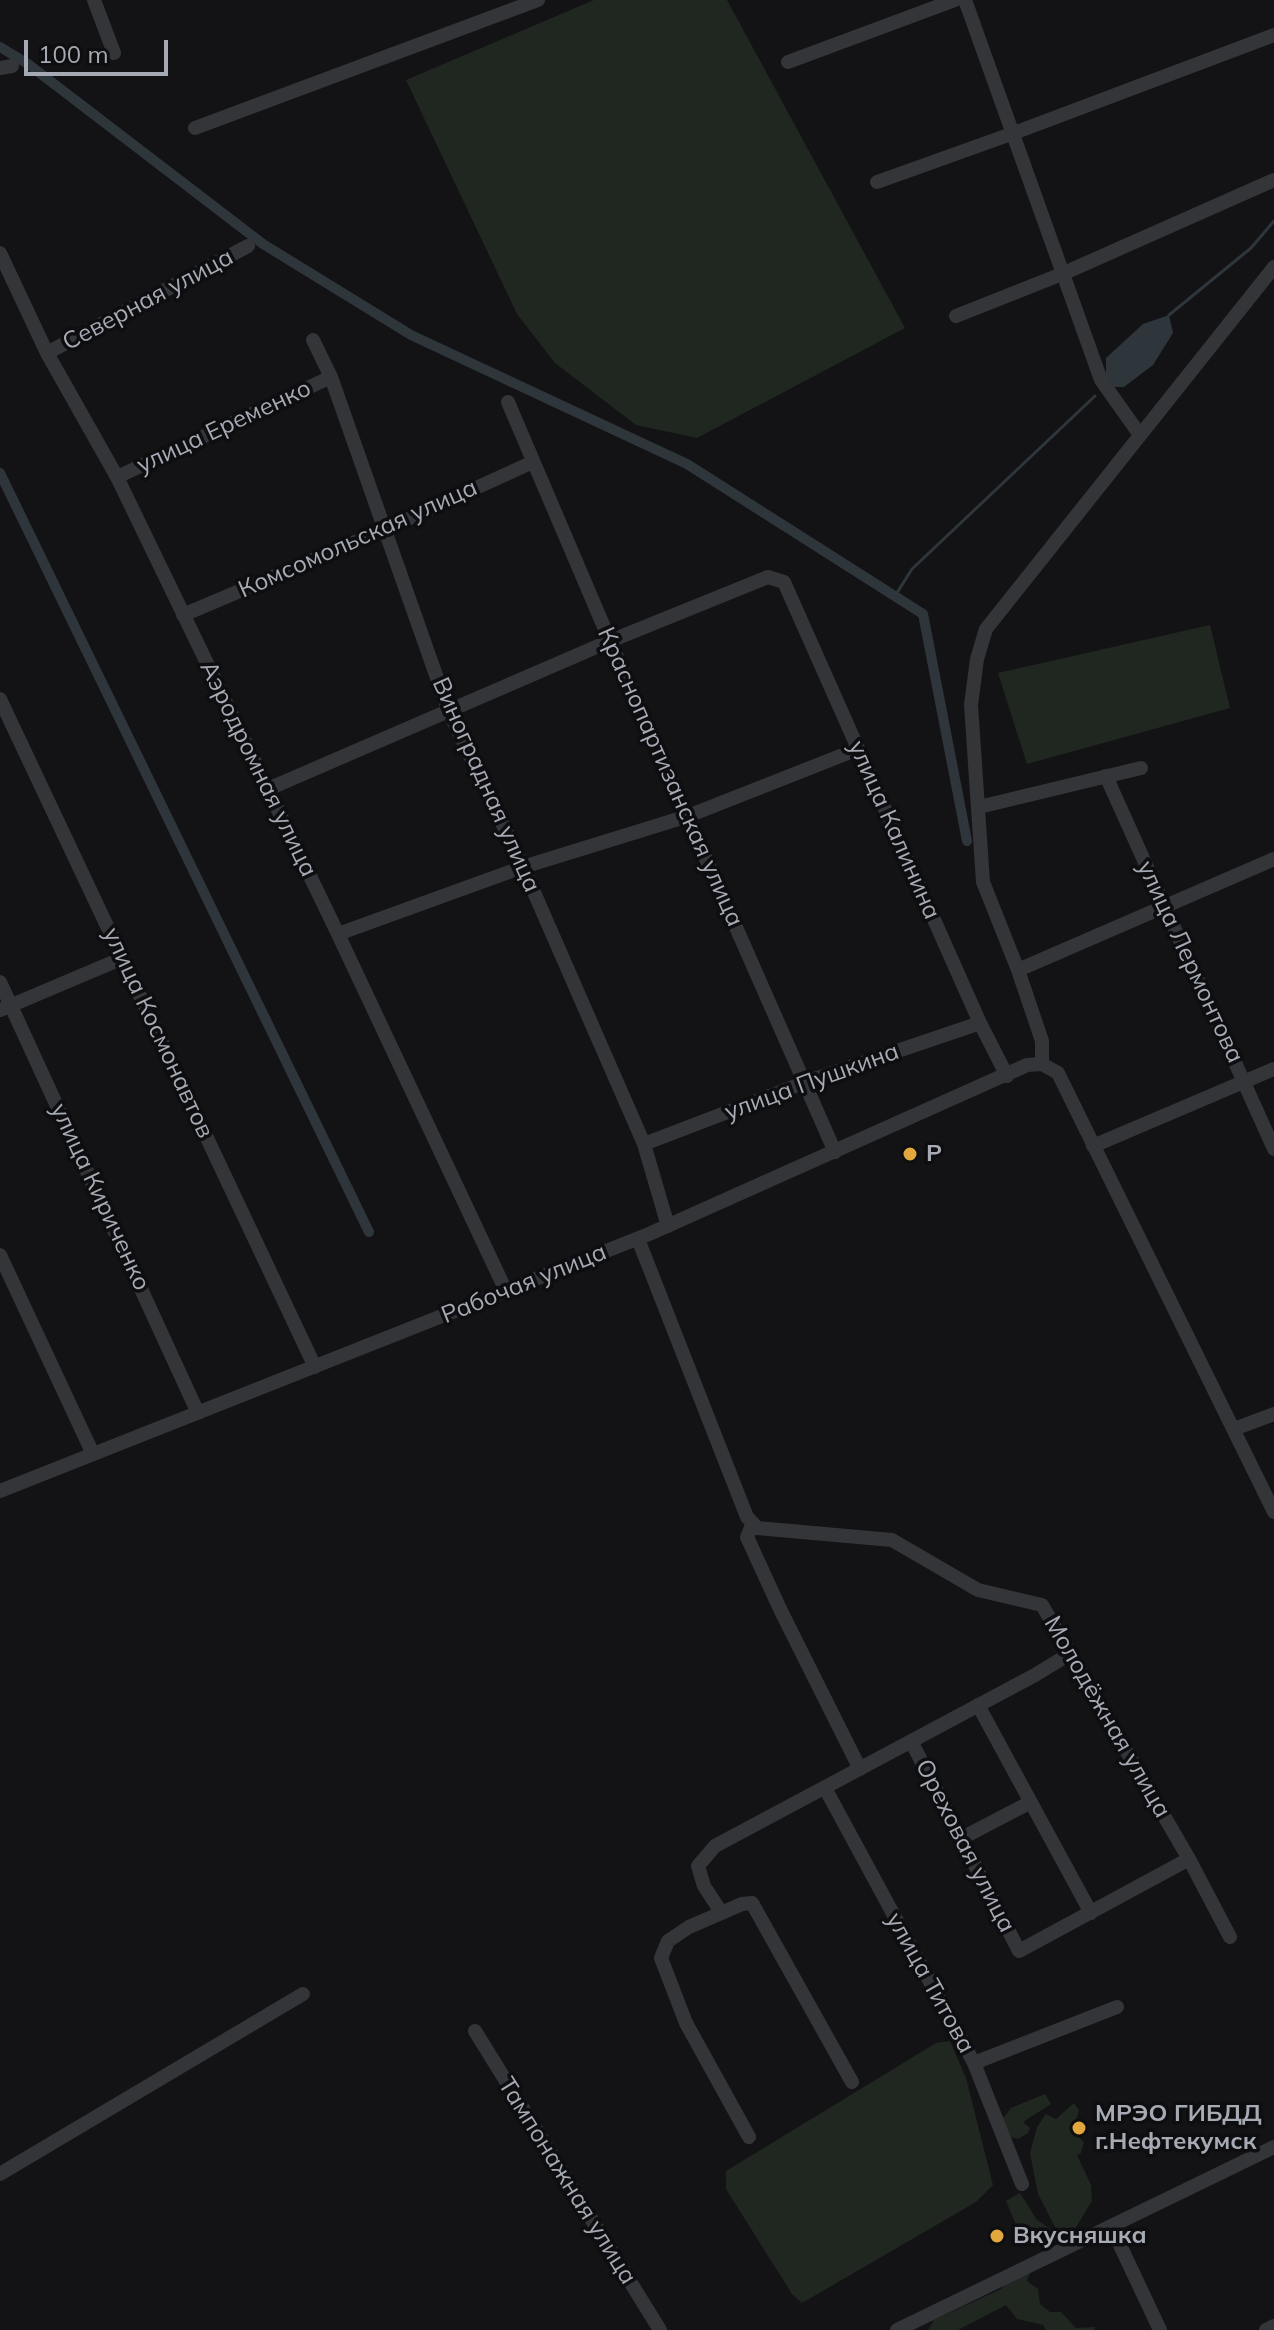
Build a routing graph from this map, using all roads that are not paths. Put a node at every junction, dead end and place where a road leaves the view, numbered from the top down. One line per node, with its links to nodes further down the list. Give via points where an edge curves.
1 (94, 0): 6 (street)
2 (538, 0): 8 (street)
3 (955, 0): 7 (street)
4 (965, 0): 9 (street)
5 (1274, 35): 9 (street)
6 (114, 53)
7 (788, 62)
8 (195, 128)
9 (1014, 133): 11 (street); 15 (street)
10 (1274, 180): 15 (street)
11 (877, 182)
12 (248, 246): 18 (street, Северная улица)
13 (0, 253): 18 (street, Аэродромная улица)
14 (1274, 267): 21 (street)
15 (1062, 274): 16 (street); 21 (street, via 1101,380)
16 (956, 316)
17 (313, 340): 19 (street, Виноградная улица)
18 (47, 353): 23 (street, Аэродромная улица)
19 (331, 377): 23 (street, улица Еременко); 24 (street, Виноградная улица)
20 (508, 402): 22 (street, Краснопартизанская улица)
21 (1140, 435): 33 (street, via 986,629 971,705)
22 (533, 462): 24 (street, Комсомольская улица); 26 (street, Краснопартизанская улица)
23 (117, 477): 25 (street, Аэродромная улица)
24 (386, 529): 25 (street, Комсомольская улица); 28 (street, Виноградная улица)
25 (183, 615): 32 (street, Аэродромная улица)
26 (610, 641): 28 (street); 29 (street, улица Калинина, via 768,577 784,582); 34 (street, Краснопартизанская улица)
27 (0, 699): 39 (street, улица Космонавтов)
28 (449, 712): 32 (street); 36 (street, Виноградная улица)
29 (858, 749): 34 (street); 43 (street, улица Калинина)
30 (1141, 768): 31 (street)
31 (1106, 776): 33 (street); 37 (street, улица Лермонтова)
32 (268, 789): 38 (street, Аэродромная улица)
33 (979, 807): 40 (street, via 983,882)
34 (688, 816): 36 (street); 48 (street, Краснопартизанская улица)
35 (1274, 859): 37 (street)
36 (523, 867): 38 (street); 49 (street, Виноградная улица)
37 (1165, 906): 40 (street); 47 (street, улица Лермонтова)
38 (338, 934): 56 (street, Аэродромная улица)
39 (123, 958): 42 (street); 57 (street, улица Космонавтов)
40 (1018, 970): 44 (street, via 1042,1041)
41 (0, 982): 42 (street, улица Кириченко)
42 (6, 1008): 58 (street, улица Кириченко)
43 (980, 1023): 46 (street, улица Калинина); 48 (street, улица Пушкина)
44 (1042, 1064): 46 (street, Рабочая улица); 50 (street, via 1058,1073)
45 (1274, 1069): 47 (street)
46 (1007, 1076): 52 (street, Рабочая улица)
47 (1244, 1081): 50 (street); 51 (street, улица Лермонтова)
48 (806, 1082): 49 (street, улица Пушкина); 52 (street, Краснопартизанская улица)
49 (644, 1144): 53 (street, Виноградная улица)
50 (1093, 1146): 60 (street)
51 (1274, 1149)
52 (835, 1152): 53 (street, Рабочая улица)
53 (668, 1226): 54 (street, Рабочая улица)
54 (638, 1239): 56 (street, Рабочая улица); 64 (street)
55 (0, 1255): 61 (street)
56 (506, 1291): 57 (street, Рабочая улица)
57 (315, 1367): 58 (street, Рабочая улица)
58 (198, 1413): 61 (street, Рабочая улица)
59 (1274, 1414): 60 (street)
60 (1234, 1429): 63 (street)
61 (93, 1454): 62 (street, Рабочая улица)
62 (0, 1491)
63 (1274, 1512)
64 (750, 1520): 65 (street, Молодёжная улица, via 757,1528 892,1540 978,1590 1042,1605); 68 (street, via 747,1537)
65 (1071, 1653): 66 (street); 72 (street, Молодёжная улица)
66 (978, 1705): 67 (street); 70 (street)
67 (911, 1741): 68 (street); 71 (street, Ореховая улица)
68 (860, 1769): 69 (street)
69 (825, 1788): 73 (street, via 715,1846 698,1866); 79 (street, улица Титова)
70 (1029, 1803): 71 (street); 74 (street)
71 (960, 1839): 74 (street, Ореховая улица, via 1019,1951)
72 (1189, 1859): 74 (street); 75 (street, Молодёжная улица)
73 (721, 1912): 80 (street, via 752,1903); 81 (street, via 668,1941 661,1958 686,2023)
74 (1091, 1913)
75 (1230, 1937)
76 (303, 1994): 83 (street)
77 (1117, 2007): 79 (street)
78 (475, 2031): 87 (street, Тампонажная улица)
79 (974, 2063): 84 (street, улица Титова)
80 (852, 2082)
81 (749, 2137)
82 (1274, 2147): 85 (street)
83 (0, 2174)
84 (1022, 2184)
85 (1111, 2226): 88 (street); 89 (street)
86 (1274, 2326): 90 (street)
87 (660, 2330)
88 (897, 2330)
89 (1160, 2330)
90 (1266, 2330)

